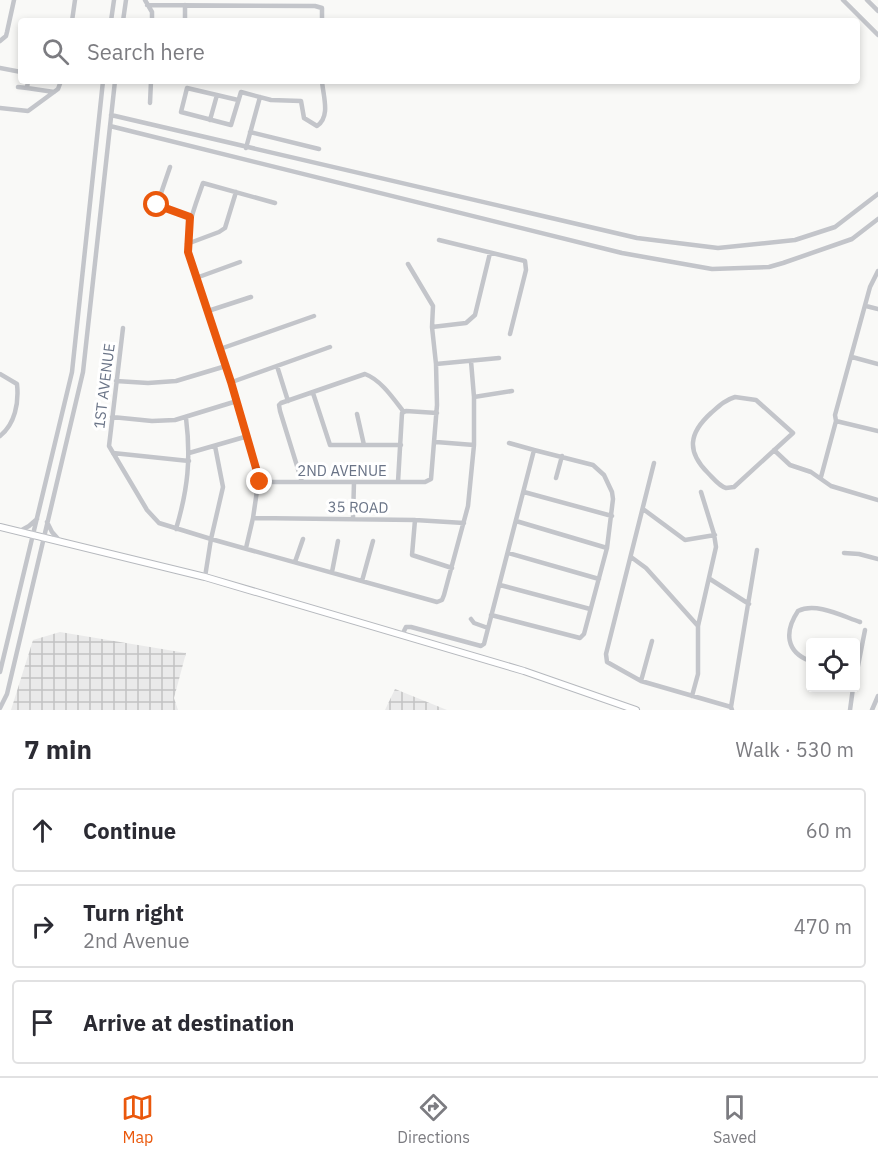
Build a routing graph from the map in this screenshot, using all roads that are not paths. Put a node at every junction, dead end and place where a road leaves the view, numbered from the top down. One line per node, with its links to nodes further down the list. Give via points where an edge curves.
1 (14, 0): 18 (street, via 7,32)
2 (75, 0): 11 (street)
3 (114, 0): 12 (street)
4 (126, 0): 13 (street)
5 (843, 0): 17 (street)
6 (867, 0): 10 (street)
7 (146, 2): 9 (street); 14 (street)
8 (241, 3): 9 (street); 16 (street, via 315,6 322,8)
9 (185, 5): 15 (street)
10 (878, 11)
11 (72, 18)
12 (111, 18)
13 (123, 18)
14 (152, 18)
15 (185, 18)
16 (322, 18)
17 (878, 35)
18 (0, 41)
19 (0, 68): 20 (street)
20 (18, 71)
21 (28, 84): 28 (street)
22 (61, 84): 29 (street)
23 (103, 84): 113 (street, via 72,372)
24 (115, 84): 35 (street)
25 (151, 84): 33 (street)
26 (322, 84): 31 (street, via 324,118 317,126 304,118 301,101)
27 (18, 87): 28 (street)
28 (27, 88): 29 (street)
29 (54, 92): 34 (street, via 28,111)
30 (217, 95): 32 (street); 36 (street); 36 (street, via 187,88 181,112)
31 (260, 97): 32 (street, via 241,92); 38 (street)
32 (238, 100): 36 (street, via 231,125)
33 (150, 103)
34 (0, 108)
35 (111, 115): 37 (street); 39 (street)
36 (210, 120)
37 (110, 126): 46 (street, via 622,253 712,270 783,263 852,238); 117 (street, via 83,372)
38 (250, 132): 39 (street); 40 (street)
39 (246, 148): 43 (street, via 637,238 718,248 795,240 835,227)
40 (319, 149)
41 (170, 167): 45 (street, via 157,205)
42 (236, 192): 44 (street); 45 (street, via 202,183); 48 (street, via 225,228)
43 (878, 194)
44 (275, 203)
45 (190, 217): 48 (street)
46 (878, 219)
47 (439, 240): 49 (street)
48 (187, 244): 53 (street)
49 (490, 253): 59 (street, via 472,319); 61 (street, via 521,260 526,265)
50 (240, 262): 53 (street)
51 (408, 264): 59 (street, via 431,302)
52 (878, 271): 55 (street)
53 (196, 278): 57 (street)
54 (251, 297): 57 (street)
55 (866, 306): 56 (street); 64 (street)
56 (878, 309)
57 (208, 311): 63 (street)
58 (314, 316): 63 (street)
59 (432, 327): 67 (street)
60 (123, 328): 72 (street, 1ST AVENUE)
61 (510, 334)
62 (330, 347): 70 (street)
63 (220, 349): 69 (street)
64 (852, 357): 68 (street); 84 (street)
65 (499, 358): 66 (street)
66 (471, 361): 67 (street); 76 (street)
67 (436, 364): 80 (street)
68 (878, 364)
69 (226, 366): 72 (street, via 186,380); 73 (street)
70 (277, 366): 73 (street); 78 (street)
71 (0, 374): 86 (street, via 17,384 18,392 10,427)
72 (116, 381): 82 (street, 1ST AVENUE)
73 (231, 382): 77 (street)
74 (512, 391): 76 (street)
75 (313, 393): 78 (street); 79 (street, via 365,374); 90 (street, via 330,445)
76 (474, 397): 92 (street)
77 (237, 401): 83 (street); 87 (street)
78 (288, 401): 104 (street, via 279,405)
79 (404, 411): 80 (street); 91 (street)
80 (437, 413): 88 (street)
81 (357, 414): 90 (street)
82 (112, 417): 83 (street, via 152,421); 96 (street, 1ST AVENUE, via 109,442)
83 (186, 417): 97 (street)
84 (836, 421): 85 (street); 101 (street)
85 (878, 431)
86 (0, 436)
87 (248, 436): 93 (street); 103 (street)
88 (435, 442): 92 (street); 106 (street, 2ND AVENUE, via 431,479)
89 (509, 443): 94 (street)
90 (364, 445): 91 (street)
91 (401, 445): 106 (street)
92 (474, 445): 118 (street)
93 (215, 446): 97 (street); 125 (street, via 223,487)
94 (534, 450): 98 (street); 107 (street)
95 (774, 450): 95 (street, via 793,433 756,400 735,397 722,402 694,434 698,463 726,488 734,487); 101 (street, via 790,465)
96 (113, 453): 99 (street); 120 (street, 1ST AVENUE, via 147,510 159,522)
97 (189, 453): 99 (street)
98 (562, 456): 102 (street); 111 (street, via 592,465 604,476 614,499)
99 (189, 461): 120 (street)
100 (654, 463): 110 (street)
101 (821, 477): 109 (street, via 838,489)
102 (556, 478)
103 (260, 482): 104 (street, 2ND AVENUE); 112 (street)
104 (302, 482): 105 (street, 2ND AVENUE)
105 (354, 482): 106 (street, 2ND AVENUE); 114 (street)
106 (398, 482)
107 (524, 492): 111 (street); 116 (street)
108 (701, 492): 123 (street)
109 (878, 500)
110 (643, 509): 123 (street, via 685,540); 135 (street)
111 (612, 516): 131 (street)
112 (253, 518): 114 (street, 35 ROAD); 130 (street)
113 (37, 519): 121 (street); 122 (street)
114 (353, 519): 115 (street, 35 ROAD)
115 (415, 520): 118 (street, 35 ROAD); 138 (street, via 412,555)
116 (516, 521): 131 (street); 133 (street)
117 (47, 522): 124 (street); 127 (street)
118 (464, 523): 138 (street)
119 (0, 527): 121 (main road)
120 (176, 529): 125 (street, 1ST AVENUE)
121 (19, 531): 122 (main road)
122 (33, 535): 124 (main road); 157 (street)
123 (715, 535): 142 (street)
124 (44, 537): 127 (main road); 162 (street, via 7,694)
125 (211, 539): 130 (street, 1ST AVENUE); 140 (street)
126 (303, 539): 137 (street)
127 (59, 540): 140 (main road)
128 (338, 541): 139 (street)
129 (373, 541): 143 (street)
130 (246, 548): 137 (street, 1ST AVENUE)
131 (607, 548): 141 (street)
132 (757, 550): 145 (street)
133 (508, 553): 141 (street); 144 (street)
134 (844, 553): 136 (street)
135 (631, 557): 150 (street, via 646,568); 158 (street, via 606,658 609,664)
136 (878, 559)
137 (295, 562): 139 (street, 1ST AVENUE)
138 (452, 568): 143 (street, 1ST AVENUE, via 440,601)
139 (332, 572): 143 (street, 1ST AVENUE)
140 (205, 577): 153 (main road)
141 (599, 579): 146 (street)
142 (710, 579): 145 (street); 150 (street)
143 (362, 581)
144 (500, 585): 146 (street); 147 (street)
145 (749, 603): 163 (street)
146 (590, 609): 147 (street, via 580,638)
147 (491, 615): 151 (street)
148 (471, 619): 151 (street)
149 (860, 622): 156 (street, via 819,609 798,611 789,642)
150 (698, 626): 160 (street, via 698,674)
151 (488, 628): 153 (street, via 481,646 411,627 406,627)
152 (865, 630): 155 (street)
153 (402, 635): 164 (main road)
154 (652, 641): 158 (street)
155 (860, 655)
156 (806, 659)
157 (0, 672)
158 (641, 681): 160 (street)
159 (852, 692): 165 (street)
160 (692, 696): 163 (street)
161 (878, 696): 166 (street)
162 (0, 708)
163 (732, 709)
164 (636, 710)
165 (850, 710)
166 (872, 710)

